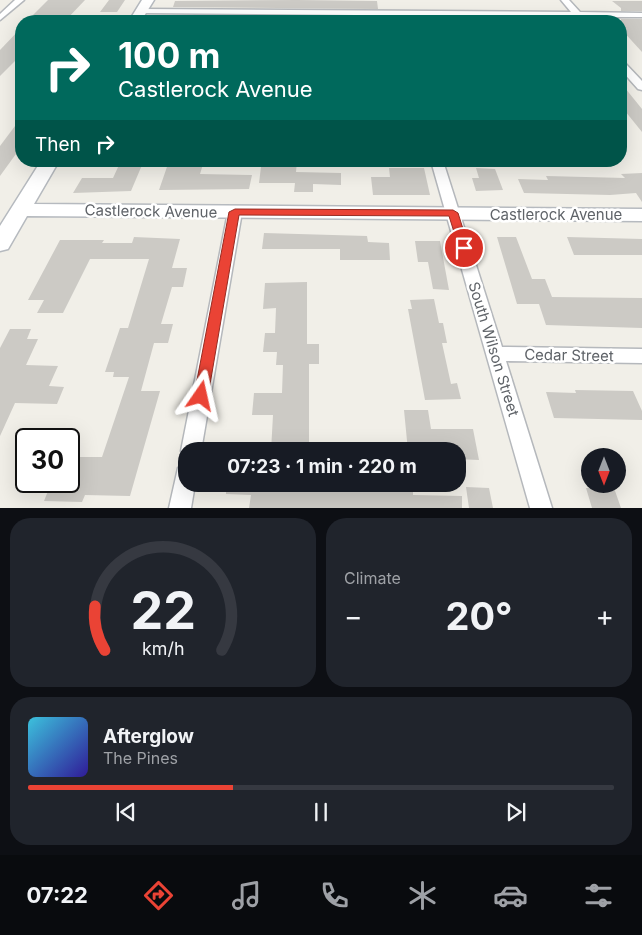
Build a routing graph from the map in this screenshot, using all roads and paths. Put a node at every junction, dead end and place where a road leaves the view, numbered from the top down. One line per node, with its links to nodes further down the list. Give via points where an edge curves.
1 (20, 0): 9 (street)
2 (565, 0): 6 (street)
3 (141, 11): 4 (street)
4 (393, 14): 5 (street)
5 (440, 15)
6 (578, 15)
7 (642, 15): 8 (street)
8 (627, 16)
9 (0, 18)
10 (627, 71): 11 (street)
11 (642, 87)
12 (46, 167): 14 (street)
13 (439, 167): 16 (street, South Wilson Street)
14 (21, 210): 15 (street, Castlerock Avenue); 18 (street)
15 (235, 212): 16 (street, Castlerock Avenue); 21 (street)
16 (453, 213): 17 (street, Castlerock Avenue); 19 (street, South Wilson Street)
17 (642, 215)
18 (0, 244)
19 (495, 354): 20 (street, Cedar Street); 24 (street, South Wilson Street)
20 (642, 356)
21 (193, 442)
22 (183, 492): 23 (street)
23 (180, 508)
24 (541, 508)

